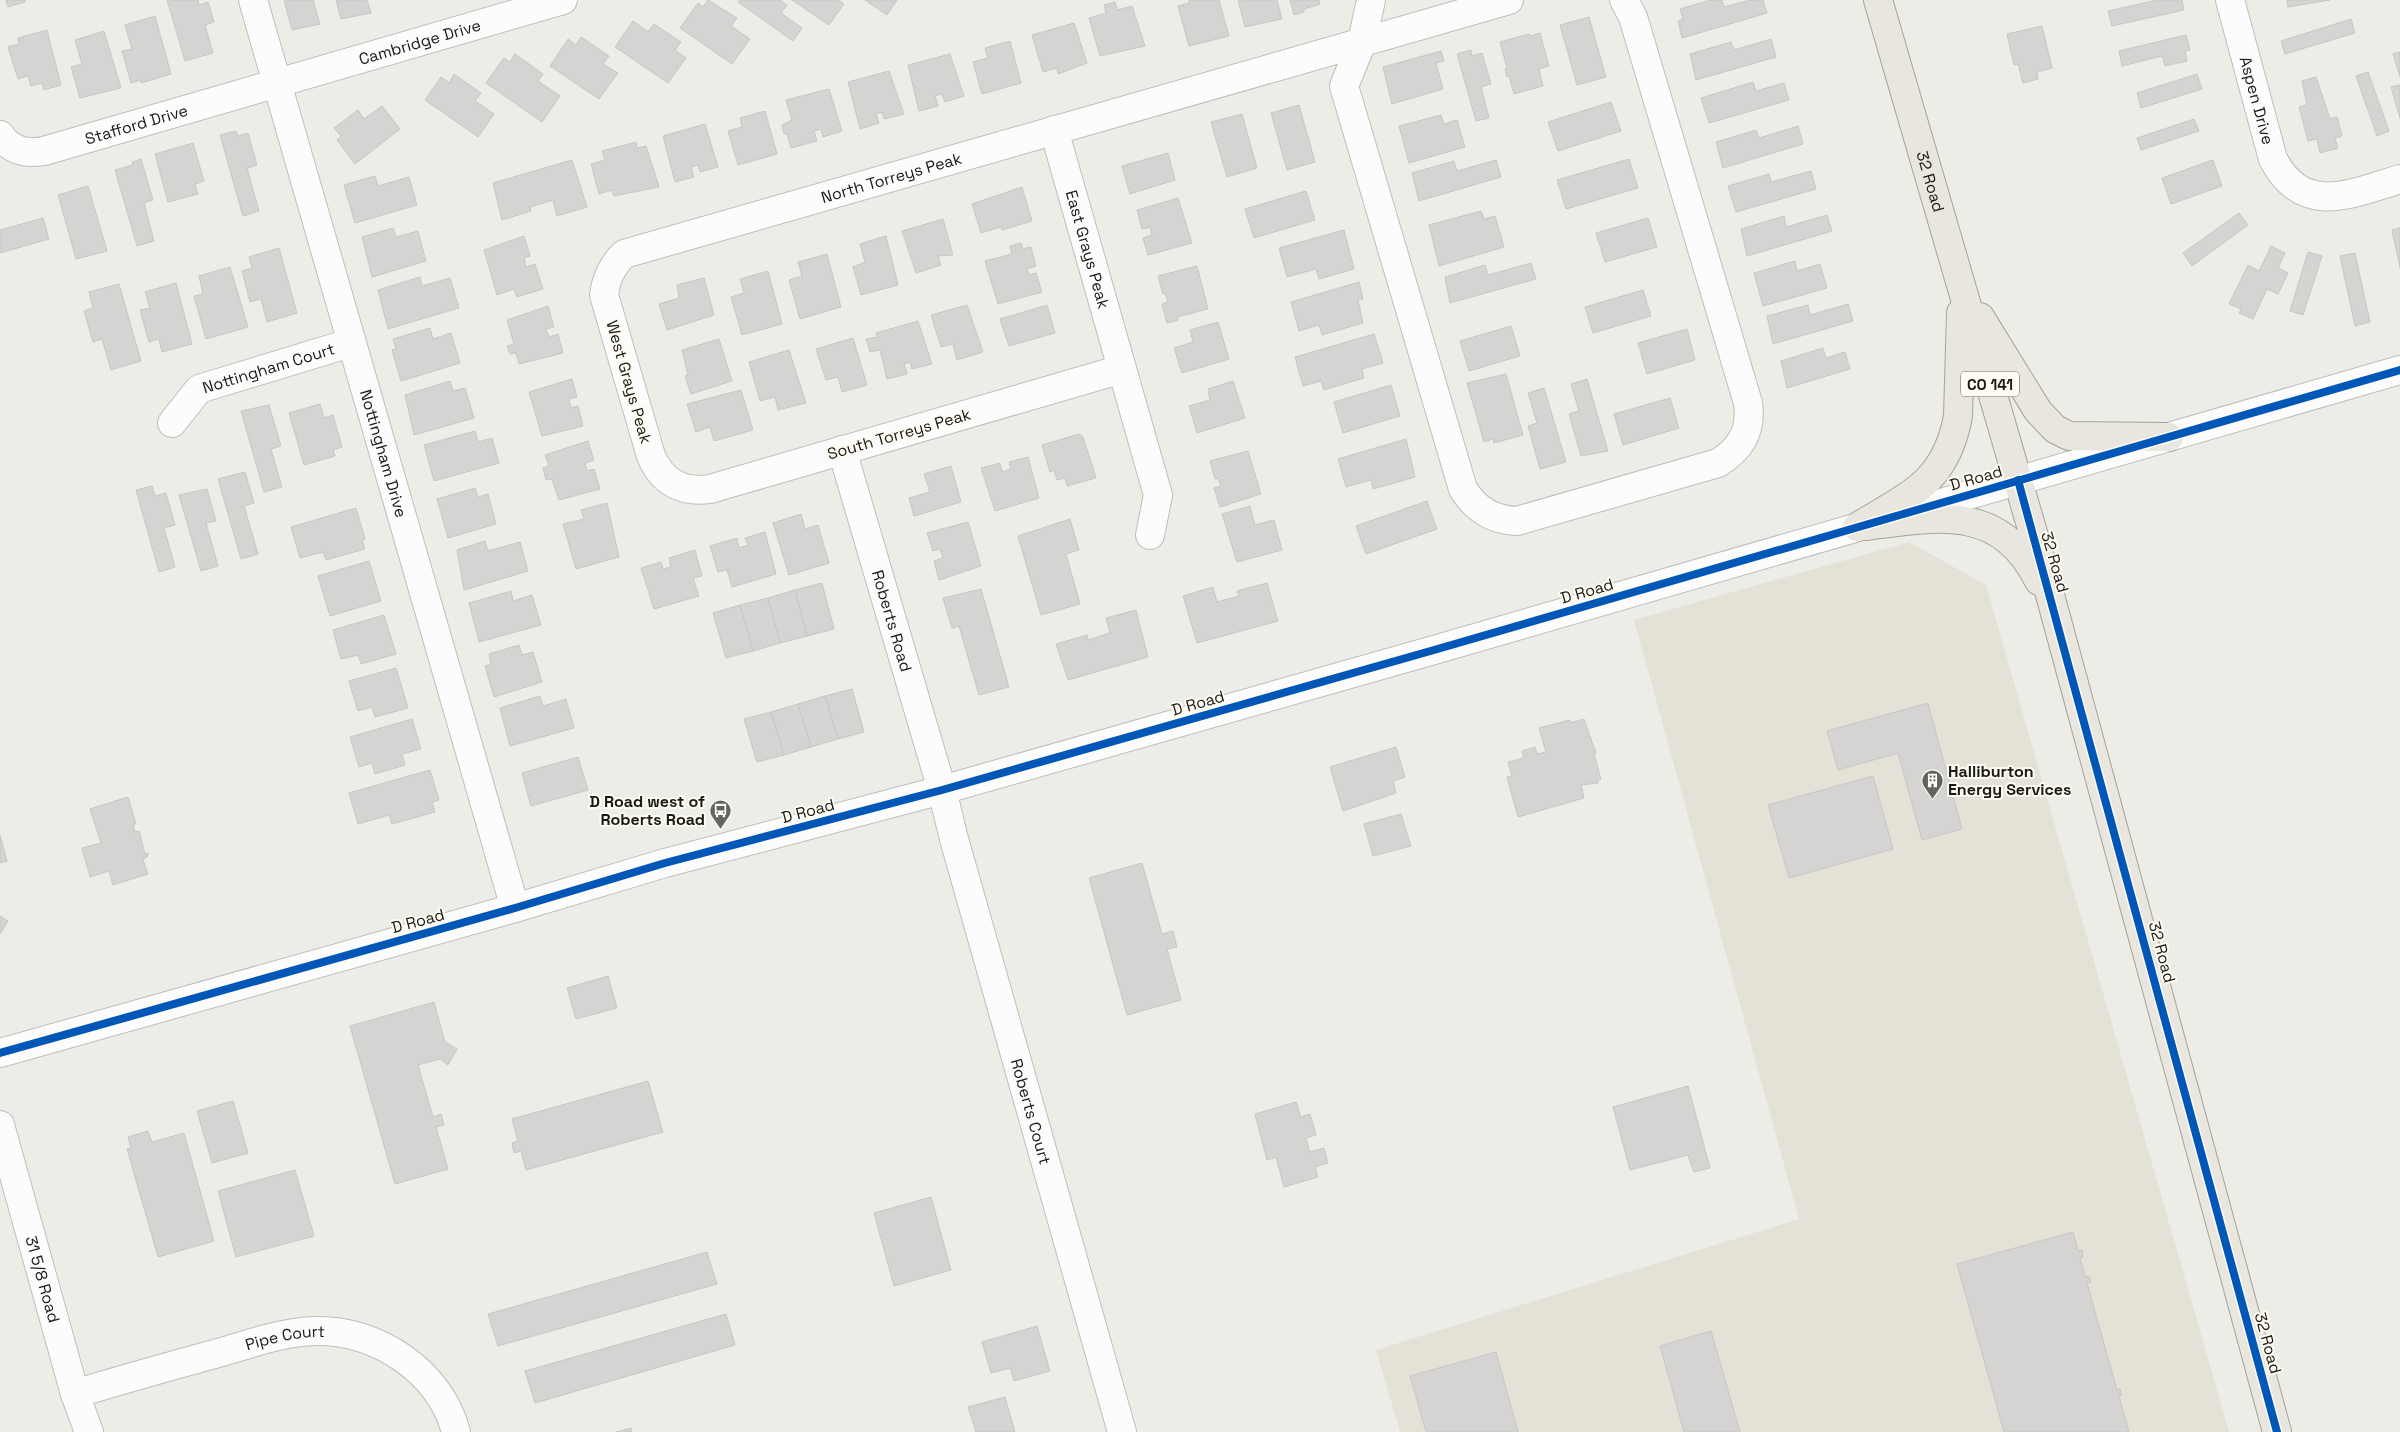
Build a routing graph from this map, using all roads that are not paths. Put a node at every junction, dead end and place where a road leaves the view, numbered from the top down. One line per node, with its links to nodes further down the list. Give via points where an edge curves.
1 (253, 0): 9 (street, Nottingham Drive)
2 (563, 0): 9 (street, Cambridge Drive)
3 (1371, 0): 8 (street)
4 (1509, 0): 8 (street, North Torreys Peak)
5 (1624, 0): 8 (street, via 1633,17 1748,403 1748,427 1737,449 1718,464 1517,521 1491,516 1463,489 1344,86)
6 (1878, 0): 14 (main road, 32 Road / CO 141)
7 (2230, 0): 12 (street, Aspen Drive, via 2279,171 2300,190 2334,198)
8 (1362, 42): 10 (street, North Torreys Peak)
9 (277, 84): 11 (street, Stafford Drive, via 44,151 22,152 6,143); 15 (street, Nottingham Drive)
10 (1054, 130): 13 (street, North Torreys Peak, via 624,254); 16 (street, East Grays Peak)
11 (0, 135)
12 (2400, 179)
13 (610, 272): 22 (street, West Grays Peak, via 604,295 651,456 660,473)
14 (1962, 288): 19 (main road, via 2038,411 2055,429 2069,436); 21 (main road, 32 Road / CO 141); 23 (main road, via 1958,416 1956,430 1942,464 1916,490)
15 (350, 343): 18 (street, Nottingham Court, via 199,389); 27 (street, Nottingham Drive)
16 (1122, 369): 20 (street, South Torreys Peak); 24 (street, East Grays Peak, via 1158,495)
17 (2400, 370): 19 (street, D Road)
18 (172, 422)
19 (2169, 437): 21 (street, D Road)
20 (842, 450): 22 (street, South Torreys Peak, via 710,488 698,490); 26 (street, Roberts Road)
21 (2018, 480): 23 (street, D Road); 25 (main road, 32 Road / CO 141)
22 (675, 485)
23 (1857, 527): 25 (main road, via 1948,517 1981,524 1997,532 2017,549 2032,568); 26 (street, D Road)
24 (1150, 535)
25 (2056, 617): 34 (main road, 32 Road / CO 141)
26 (942, 790): 27 (street, D Road, via 665,863); 33 (street, Roberts Court)
27 (515, 908): 28 (street, D Road)
28 (0, 1053)
29 (0, 1125): 30 (street, 31 5/8 Road)
30 (76, 1394): 31 (street, 31 5/8 Road); 32 (street, Pipe Court, via 294,1332 339,1332 381,1345 416,1369 444,1402)
31 (89, 1432)
32 (456, 1432)
33 (1122, 1432)
34 (2277, 1432)

